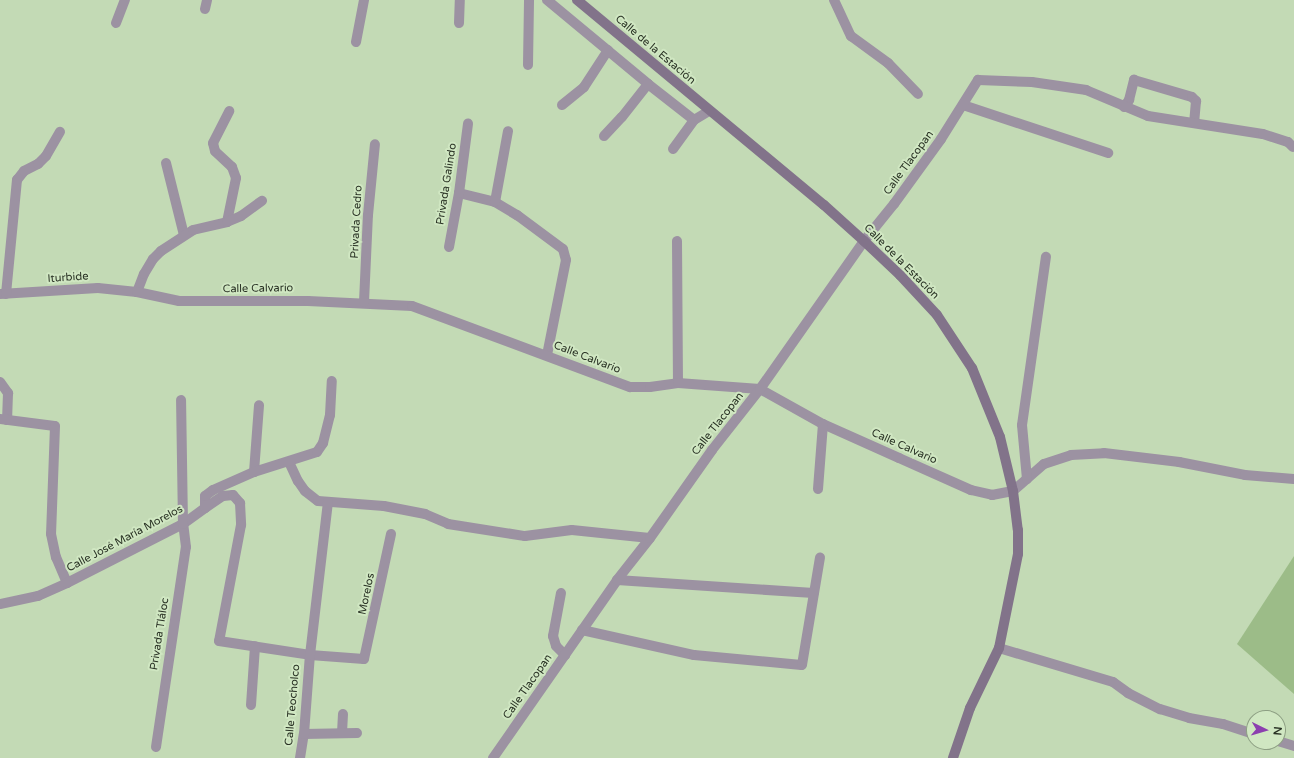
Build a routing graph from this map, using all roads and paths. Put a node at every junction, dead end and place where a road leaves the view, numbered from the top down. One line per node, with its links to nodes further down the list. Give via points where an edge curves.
1 (126, 0): 8 (street)
2 (364, 0): 10 (street)
3 (460, 0): 9 (street)
4 (529, 0): 12 (street)
5 (547, 0): 11 (street)
6 (577, 0): 19 (street, Calle de la Estación)
7 (834, 0): 14 (street, via 851,36 888,63)
8 (116, 23)
9 (459, 23)
10 (356, 42)
11 (608, 50): 13 (street); 15 (street, via 584,87)
12 (528, 64)
13 (648, 84): 20 (street); 25 (street)
14 (918, 94)
15 (562, 105)
16 (963, 105): 17 (street, Calle Tlacopan, via 978,80 1032,82 1086,90); 29 (street); 37 (street, Calle Tlacopan, via 894,204)
17 (1124, 107): 21 (street, via 1148,116); 21 (street, via 1129,100 1134,80 1192,97 1196,101)
18 (229, 111): 34 (street, via 213,143 214,151 232,167 236,178)
19 (709, 111): 20 (street); 37 (street, Calle de la Estación)
20 (694, 120): 28 (street)
21 (1194, 122): 27 (street, via 1263,134 1288,142)
22 (468, 124): 31 (street, Privada Galindo)
23 (508, 131): 33 (street)
24 (60, 132): 41 (street, via 46,156 38,164 24,171 17,180)
25 (604, 136)
26 (375, 144): 42 (street, Privada Cedro, via 368,215)
27 (1293, 147)
28 (672, 149)
29 (1108, 153)
30 (166, 163): 35 (street)
31 (459, 193): 33 (street); 38 (street, Privada Galindo)
32 (262, 201): 34 (street, via 241,216)
33 (494, 202): 43 (street, via 558,245 565,254)
34 (227, 222): 35 (street, via 193,230)
35 (184, 235): 40 (street, via 153,259)
36 (677, 241): 46 (street)
37 (864, 241): 47 (street, Calle Tlacopan); 57 (street, Calle de la Estación, via 937,315 972,368 1000,437)
38 (449, 247)
39 (1046, 256): 54 (street, via 1022,425)
40 (137, 292): 41 (street, Iturbide, via 98,288); 42 (street, Calle Calvario, via 179,301)
41 (3, 294)
42 (364, 302): 43 (street, Calle Calvario, via 412,306)
43 (548, 356): 46 (street, Calle Calvario, via 630,387)
44 (332, 381): 52 (street, via 330,415 323,443 317,452)
45 (0, 382): 50 (street, via 8,392)
46 (678, 383): 47 (street, Calle Calvario)
47 (760, 389): 51 (street, Calle Calvario); 62 (street, Calle Tlacopan, via 712,450)
48 (181, 400): 60 (street, Privada Tláloc)
49 (259, 405): 53 (street)
50 (4, 419): 65 (street, via 55,426 51,534 56,557)
51 (823, 424): 56 (street); 57 (street, Calle Calvario, via 971,490 992,495)
52 (288, 462): 53 (street); 58 (street, via 305,491 318,501)
53 (254, 472): 59 (street, via 213,490 205,496)
54 (1027, 479): 55 (street, via 1044,464 1071,455 1104,453 1178,462 1245,475); 57 (street)
55 (1294, 479)
56 (818, 489)
57 (1013, 491): 71 (street, Calle de la Estación, via 1018,554)
58 (328, 502): 62 (street, via 384,506 424,514 448,524 525,536 572,530); 72 (street, Calle Teocholco)
59 (205, 508): 60 (street, Calle José María Morelos); 70 (street, Calle José María Morelos, via 223,496 233,495 240,503 241,525 219,641)
60 (183, 524): 65 (street, Calle José María Morelos); 80 (street, Privada Tláloc, via 186,547)
61 (391, 534): 72 (street, Morelos, via 364,659)
62 (650, 538): 64 (street, Calle Tlacopan)
63 (820, 557): 67 (street)
64 (617, 580): 67 (street); 69 (street, Calle Tlacopan)
65 (67, 583): 68 (street, Calle José María Morelos, via 38,596)
66 (561, 593): 73 (street, via 553,636 556,646)
67 (814, 593): 69 (street, via 802,665 694,655)
68 (0, 604)
69 (582, 630): 73 (street, Calle Tlacopan)
70 (254, 646): 72 (street); 74 (street)
71 (999, 648): 76 (street, via 1112,682 1160,709); 83 (street, Calle de la Estación, via 970,708)
72 (310, 655): 79 (street, Calle Teocholco)
73 (565, 655): 82 (street, Calle Tlacopan)
74 (251, 705)
75 (343, 714): 77 (street)
76 (1246, 732)
77 (342, 733): 78 (street); 79 (street)
78 (357, 733)
79 (304, 734): 81 (street, Calle Teocholco)
80 (156, 747)
81 (300, 758)
82 (493, 758)
83 (953, 758)

